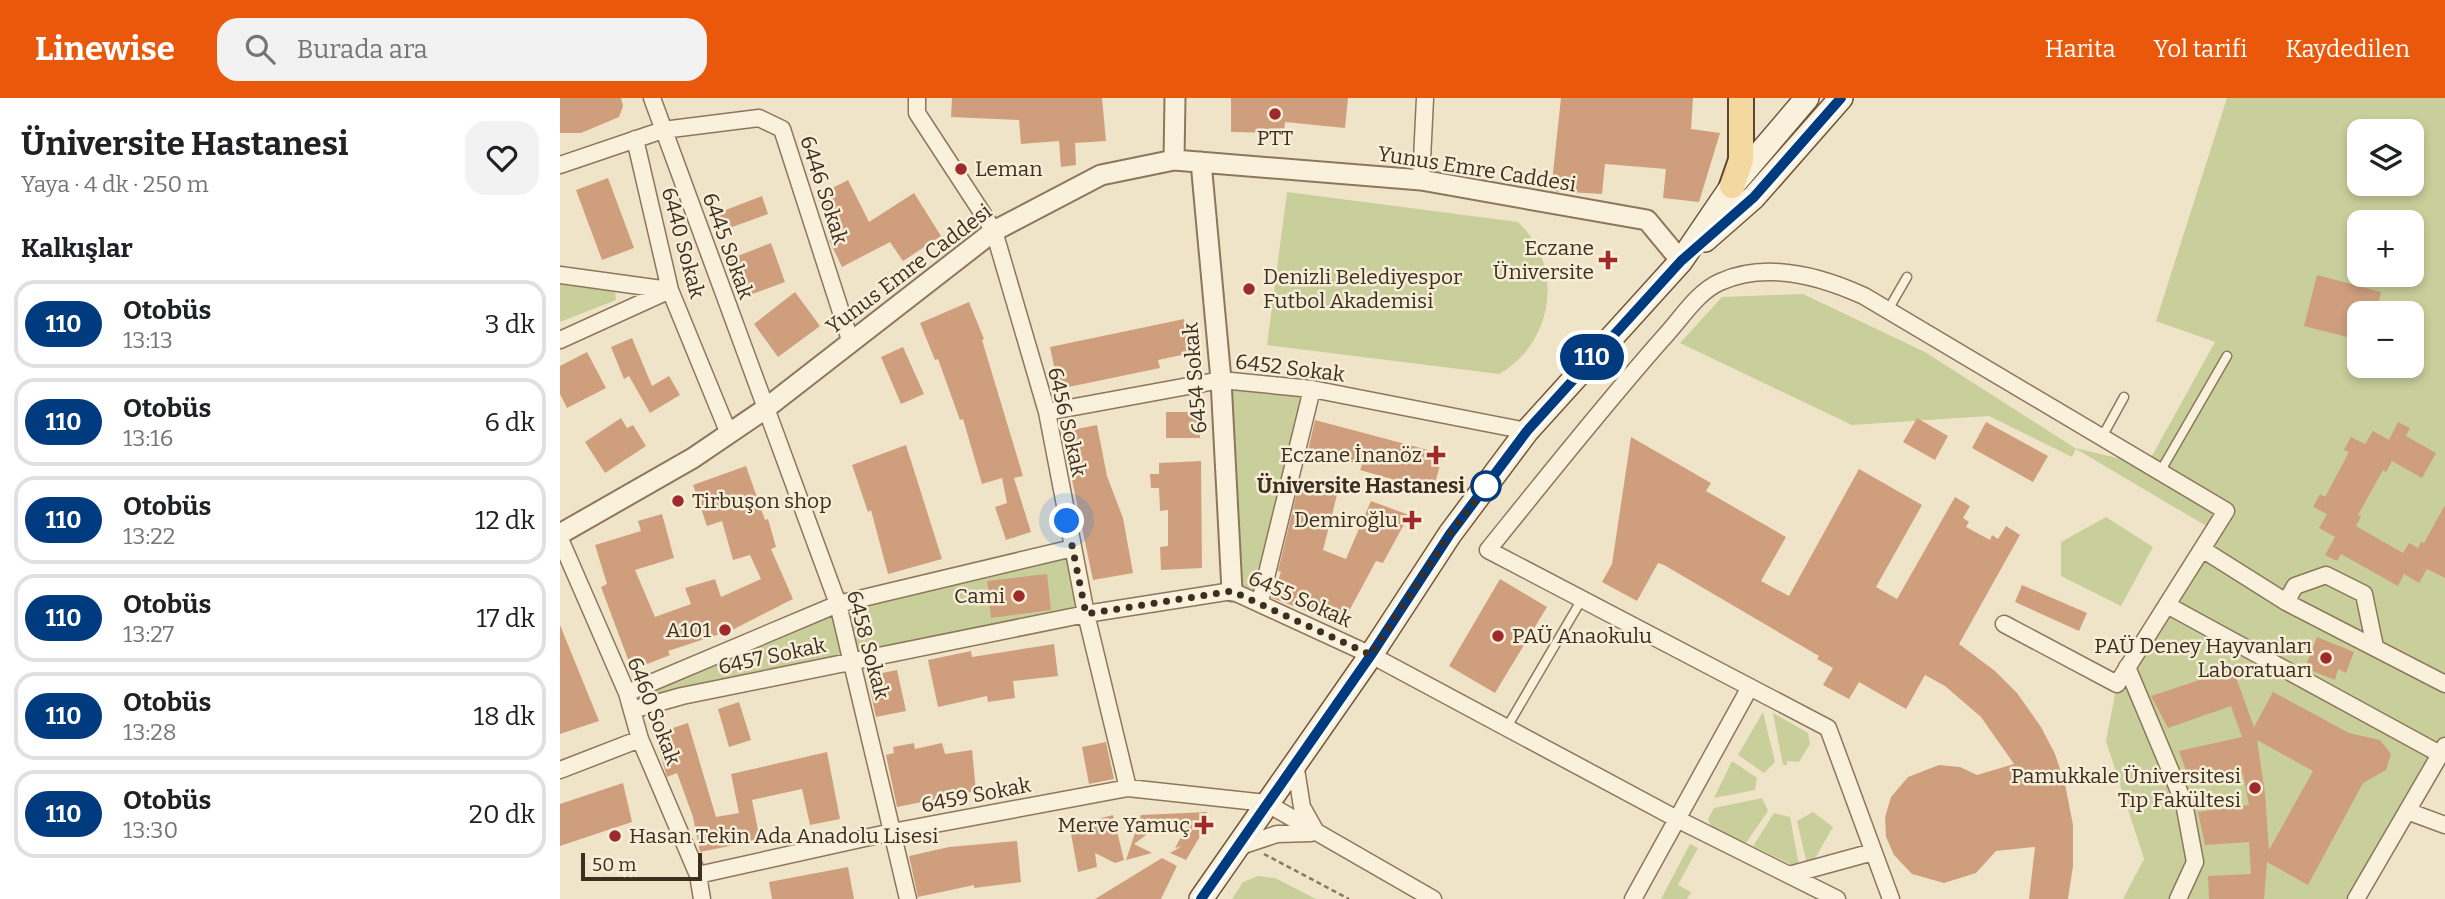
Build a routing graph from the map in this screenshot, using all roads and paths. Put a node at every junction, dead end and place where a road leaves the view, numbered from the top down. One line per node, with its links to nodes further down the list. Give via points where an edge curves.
1 (652, 98): 8 (street, 6445 Sokak)
2 (917, 98): 15 (street, 6456 Sokak, via 917,113)
3 (1175, 98): 10 (street)
4 (1425, 98): 13 (street)
5 (1741, 98): 14 (main road, via 1741,160)
6 (1807, 98): 14 (main road)
7 (1841, 98): 16 (main road, via 1754,197)
8 (663, 130): 9 (street, 6446 Sokak); 22 (street, 6446 Sokak, via 759,118 782,129); 27 (street, 6445 Sokak)
9 (635, 139): 12 (street, 6446 Sokak); 19 (street, 6440 Sokak)
10 (1174, 160): 11 (street, Yunus Emre Caddesi); 15 (street, Yunus Emre Caddesi, via 1101,175)
11 (1201, 162): 13 (street, Yunus Emre Caddesi); 24 (street, 6454 Sokak)
12 (560, 165)
13 (1421, 180): 16 (street, Yunus Emre Caddesi, via 1647,220)
14 (1732, 186): 16 (main road)
15 (994, 231): 22 (street, Yunus Emre Caddesi); 28 (street, 6456 Sokak)
16 (1681, 261): 29 (main road)
17 (560, 275): 19 (street)
18 (1907, 277): 20 (lane)
19 (670, 290): 21 (street); 30 (street, 6440 Sokak)
20 (1888, 310): 31 (street); 38 (street, via 1842,286 1796,274 1756,273 1722,281 1704,292 1488,550)
21 (560, 340)
22 (850, 340): 27 (street, Yunus Emre Caddesi)
23 (2227, 356): 32 (lane)
24 (1220, 380): 25 (street, 6452 Sokak); 28 (street, 6452 Sokak); 37 (street, 6454 Sokak)
25 (1312, 389): 29 (street, 6452 Sokak); 39 (street)
26 (2124, 397): 31 (lane)
27 (765, 409): 30 (street, Yunus Emre Caddesi); 41 (street, 6458 Sokak)
28 (1046, 412): 35 (street, 6456 Sokak)
29 (1527, 431): 46 (main road, via 1450,534)
30 (729, 433): 33 (street, Yunus Emre Caddesi)
31 (2102, 437): 32 (street)
32 (2160, 472): 36 (street, via 2226,511)
33 (560, 534)
34 (560, 539): 51 (street, 6460 Sokak)
35 (1073, 548): 41 (street); 43 (street, 6456 Sokak)
36 (2202, 550): 40 (street); 42 (street)
37 (1232, 591): 39 (street, 6455 Sokak); 43 (street, 6455 Sokak)
38 (1582, 599): 50 (street); 53 (lane)
39 (1260, 602): 46 (street, 6455 Sokak)
40 (2286, 602): 45 (street); 45 (street, via 2295,586 2326,575 2355,589 2364,594)
41 (838, 604): 47 (street, 6458 Sokak); 51 (street)
42 (2167, 605): 48 (street); 55 (street)
43 (1086, 614): 47 (street, 6457 Sokak); 58 (street, 6456 Sokak)
44 (2004, 624): 48 (street, via 2117,684)
45 (2375, 647): 49 (street)
46 (1371, 655): 53 (street, 6455 Sokak); 56 (main road)
47 (852, 660): 52 (street, 6457 Sokak); 63 (street, 6458 Sokak)
48 (2127, 667): 78 (street, via 2184,803 2195,862)
49 (2445, 684)
50 (1750, 687): 61 (street); 66 (street, via 1828,729)
51 (627, 693): 52 (street, 6460 Sokak)
52 (632, 710): 54 (street, 6460 Sokak)
53 (1507, 727): 61 (street, 6455 Sokak)
54 (640, 739): 57 (street); 68 (street, 6460 Sokak)
55 (2442, 750): 60 (street)
56 (1295, 763): 59 (main road); 64 (street, via 1302,807)
57 (560, 770)
58 (1128, 788): 59 (street, 6459 Sokak); 63 (street, 6459 Sokak)
59 (1266, 803): 64 (street); 65 (main road)
60 (2407, 811): 62 (street); 79 (street)
61 (1677, 819): 69 (street, 6455 Sokak); 75 (street)
62 (2445, 825)
63 (892, 832): 68 (street, 6459 Sokak); 71 (street, 6458 Sokak)
64 (1318, 834): 65 (street, via 1277,834); 74 (street)
65 (1236, 848): 72 (main road)
66 (1873, 852): 69 (street); 77 (street)
67 (1261, 853): 73 (path)
68 (698, 875): 70 (street, 6460 Sokak)
69 (1789, 875): 76 (street, 6455 Sokak)
70 (702, 899)
71 (908, 899)
72 (1201, 899)
73 (1349, 899)
74 (1433, 899)
75 (1633, 899)
76 (1837, 899)
77 (1891, 899)
78 (2178, 899)
79 (2356, 899)

